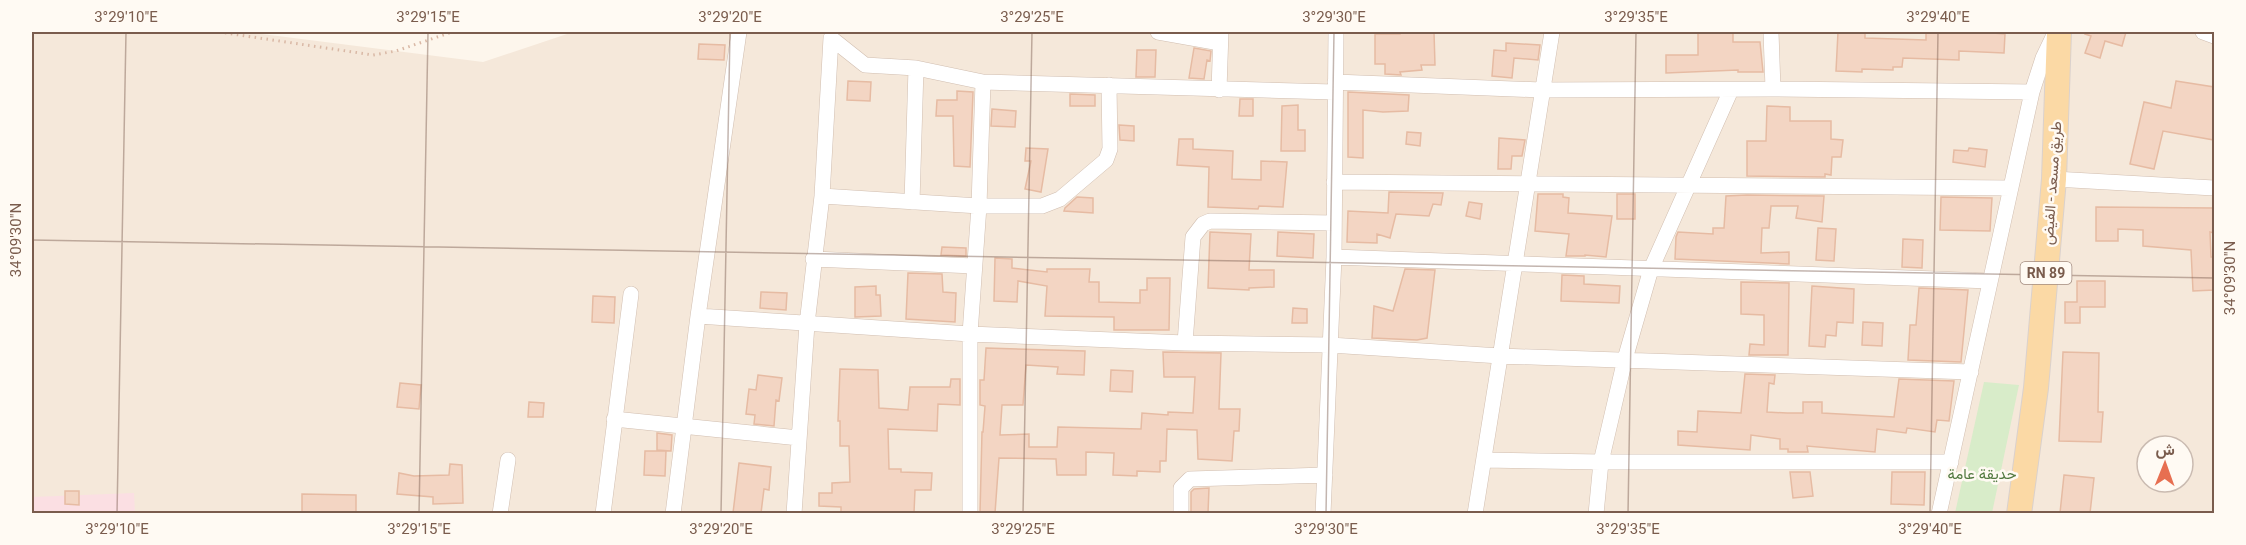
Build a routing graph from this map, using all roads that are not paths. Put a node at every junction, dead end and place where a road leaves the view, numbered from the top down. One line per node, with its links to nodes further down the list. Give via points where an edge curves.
1 (739, 32): 37 (street)
2 (1158, 32): 10 (street)
3 (1335, 32): 14 (street)
4 (1552, 32): 17 (street)
5 (1771, 32): 15 (street)
6 (2058, 32): 19 (street, via 2043,58); 20 (main road, طريق مسعد - الفيض / RN 89)
7 (2203, 32): 9 (street)
8 (836, 35): 11 (street, via 865,65); 26 (street)
9 (2214, 36)
10 (1220, 37): 16 (street)
11 (916, 68): 12 (street); 27 (street)
12 (983, 82): 13 (street); 28 (street)
13 (1109, 85): 16 (street); 28 (street, via 1110,149 1101,165 1051,204)
14 (1334, 87): 16 (street); 17 (street); 21 (street)
15 (1773, 89): 18 (street); 19 (street)
16 (1219, 90)
17 (1541, 90): 18 (street); 22 (street)
18 (1731, 90): 23 (street)
19 (2032, 92): 24 (street)
20 (2054, 179): 25 (street); 63 (main road, طريق مسعد - الفيض / RN 89, via 2036,388)
21 (1334, 182): 22 (street); 29 (street)
22 (1528, 184): 23 (street); 32 (street)
23 (1687, 185): 24 (street); 34 (street)
24 (2011, 188): 35 (street)
25 (2214, 188)
26 (822, 196): 27 (street); 31 (street)
27 (912, 202): 28 (street)
28 (979, 206): 33 (street)
29 (1334, 224): 30 (street); 40 (street, via 1203,224 1193,237)
30 (1334, 257): 32 (street); 41 (street)
31 (813, 259): 33 (street); 38 (street)
32 (1516, 264): 34 (street); 42 (street)
33 (974, 266): 39 (street)
34 (1651, 269): 35 (street); 43 (street)
35 (1990, 281): 44 (street)
36 (631, 294): 45 (street)
37 (698, 316): 38 (street); 46 (street)
38 (807, 324): 39 (street); 47 (street)
39 (970, 334): 40 (street); 57 (street)
40 (1185, 343): 41 (street)
41 (1330, 345): 42 (street); 52 (street)
42 (1500, 356): 43 (street); 49 (street)
43 (1625, 359): 44 (street); 50 (street)
44 (1971, 372): 51 (street)
45 (614, 419): 46 (street); 54 (street)
46 (684, 428): 47 (street); 55 (street)
47 (799, 438): 56 (street)
48 (508, 460): 53 (street)
49 (1484, 460): 50 (street); 60 (street)
50 (1601, 462): 51 (street); 61 (street)
51 (1951, 462): 62 (street)
52 (1324, 475): 58 (street, via 1190,479 1181,488); 59 (street)
53 (500, 513)
54 (603, 513)
55 (673, 513)
56 (794, 513)
57 (970, 513)
58 (1181, 513)
59 (1323, 513)
60 (1475, 513)
61 (1596, 513)
62 (1939, 513)
63 (2019, 513)

